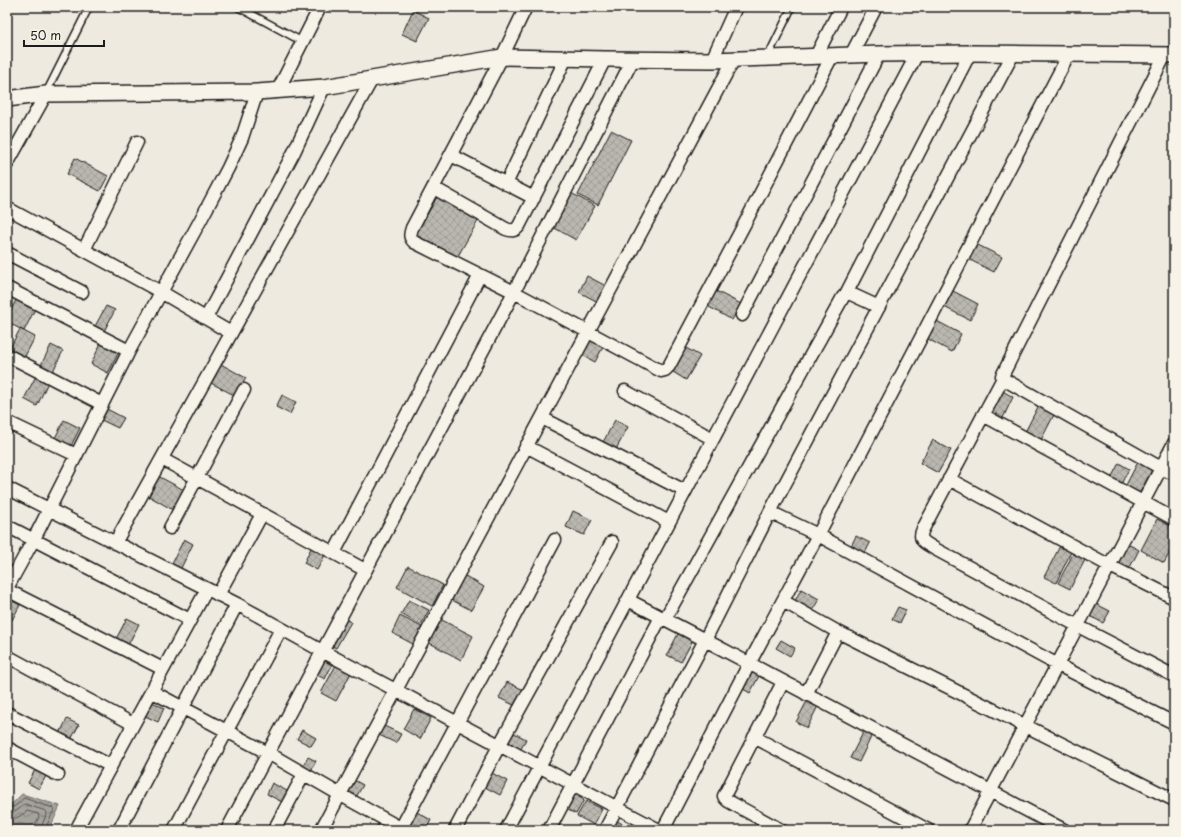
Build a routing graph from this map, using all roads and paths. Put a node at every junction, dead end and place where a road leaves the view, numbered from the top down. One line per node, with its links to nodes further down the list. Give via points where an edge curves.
1 (89, 7): 30 (lane)
2 (238, 7): 9 (lane)
3 (320, 7): 9 (street)
4 (526, 7): 19 (street)
5 (736, 7): 25 (street)
6 (792, 7): 21 (lane)
7 (841, 7): 17 (street)
8 (876, 7): 15 (street)
9 (303, 42): 28 (street)
10 (970, 53): 12 (street); 13 (street); 46 (street)
11 (879, 54): 12 (street); 15 (street); 48 (street)
12 (917, 54): 61 (street)
13 (1013, 54): 14 (street); 47 (street)
14 (1069, 54): 16 (street); 80 (street)
15 (851, 55): 18 (street)
16 (1170, 55): 54 (street, via 1003,372)
17 (816, 56): 18 (street); 21 (street)
18 (832, 56): 50 (street, via 669,366 661,371)
19 (502, 57): 20 (street); 26 (street); 33 (street)
20 (566, 58): 22 (street); 35 (street)
21 (768, 58): 24 (street)
22 (605, 59): 23 (street); 37 (street)
23 (633, 59): 25 (street); 45 (street)
24 (734, 59): 25 (street); 50 (street)
25 (712, 60)
26 (372, 79): 27 (street); 51 (street)
27 (324, 87): 28 (street); 49 (street, via 294,152)
28 (278, 90): 29 (street)
29 (257, 92): 30 (street); 44 (street, via 242,138 228,168)
30 (46, 94): 31 (street); 34 (street)
31 (7, 99)
32 (137, 142): 39 (street)
33 (452, 155): 35 (street); 36 (street)
34 (7, 164)
35 (506, 184): 37 (street)
36 (434, 188): 37 (street, via 512,231 520,226); 41 (street, via 412,228 411,239)
37 (534, 198)
38 (7, 208): 39 (street)
39 (84, 250): 44 (street)
40 (7, 253): 43 (street)
41 (480, 275): 45 (street); 85 (street)
42 (7, 288): 52 (street)
43 (82, 292)
44 (161, 292): 49 (street); 52 (street)
45 (514, 292): 50 (street); 87 (street)
46 (846, 294): 47 (street); 94 (street, via 836,307)
47 (879, 307): 74 (street)
48 (742, 315)
49 (206, 318): 51 (street)
50 (587, 332): 59 (street)
51 (231, 333): 65 (street)
52 (129, 351): 57 (street)
53 (7, 355): 57 (street)
54 (1003, 378): 58 (street); 66 (street)
55 (244, 390): 68 (street)
56 (625, 391): 61 (street)
57 (102, 404): 64 (street)
58 (983, 415): 69 (street); 72 (street)
59 (542, 418): 63 (street); 71 (street)
60 (7, 422): 64 (street)
61 (713, 439): 71 (street)
62 (1174, 443): 66 (street)
63 (526, 446): 77 (street); 107 (street)
64 (76, 455): 73 (street)
65 (162, 459): 68 (street); 84 (street)
66 (1161, 468): 67 (street); 72 (street)
67 (1174, 474)
68 (197, 478): 75 (street); 79 (street)
69 (949, 479): 86 (street); 96 (street, via 921,533 924,542)
70 (7, 488): 73 (street)
71 (685, 491): 77 (street)
72 (1143, 503): 76 (street); 86 (street)
73 (48, 510): 81 (street); 84 (street)
74 (770, 512): 80 (street); 99 (street)
75 (262, 514): 85 (street); 89 (street)
76 (1174, 519)
77 (669, 522): 91 (street)
78 (7, 526): 81 (street)
79 (170, 528)
80 (818, 535): 92 (street); 103 (street)
81 (34, 539): 88 (street); 95 (street)
82 (555, 540): 112 (street)
83 (612, 542): 118 (street)
84 (116, 543): 89 (street)
85 (334, 553): 87 (street)
86 (1110, 566): 90 (street); 96 (street)
87 (365, 570): 100 (street)
88 (7, 589): 104 (street)
89 (213, 592): 93 (street); 95 (street)
90 (1174, 598)
91 (628, 600): 94 (street); 122 (street)
92 (783, 601): 98 (street); 102 (street)
93 (237, 604): 97 (street); 110 (street)
94 (663, 618): 99 (street); 125 (street)
95 (190, 620): 104 (street)
96 (1078, 626): 103 (street); 105 (street)
97 (281, 629): 100 (street); 116 (street)
98 (838, 632): 109 (street); 115 (street)
99 (705, 640): 102 (street); 129 (street)
100 (322, 652): 107 (street); 120 (street)
101 (7, 656): 114 (street)
102 (749, 664): 106 (street); 142 (street)
103 (1058, 665): 113 (street); 115 (street)
104 (163, 669): 108 (street)
105 (1174, 676)
106 (783, 682): 109 (street); 117 (street)
107 (395, 690): 112 (street); 127 (street)
108 (151, 691): 110 (street); 114 (street)
109 (806, 694): 126 (street)
110 (182, 708): 116 (street); 132 (street)
111 (7, 713): 121 (street)
112 (457, 723): 118 (street); 130 (street)
113 (1174, 723)
114 (133, 724): 121 (street)
115 (1025, 724): 126 (street); 128 (street)
116 (226, 731): 120 (street); 133 (street)
117 (754, 737): 143 (street, via 725,798); 144 (street)
118 (499, 746): 122 (street); 137 (street)
119 (7, 748): 124 (street)
120 (268, 753): 123 (street); 134 (street)
121 (111, 766): 131 (street)
122 (539, 767): 125 (street); 138 (street)
123 (304, 774): 127 (street); 135 (street)
124 (58, 775)
125 (573, 785): 129 (street); 139 (street)
126 (991, 792): 145 (street); 146 (street)
127 (339, 794): 130 (street); 136 (street)
128 (1174, 800)
129 (617, 808): 140 (street); 141 (street)
130 (402, 829)
131 (76, 830)
132 (119, 830)
133 (174, 830)
134 (227, 830)
135 (274, 830)
136 (321, 830)
137 (455, 830)
138 (506, 830)
139 (549, 830)
140 (605, 830)
141 (659, 830)
142 (663, 830)
143 (781, 830)
144 (928, 830)
145 (970, 830)
146 (1064, 830)

